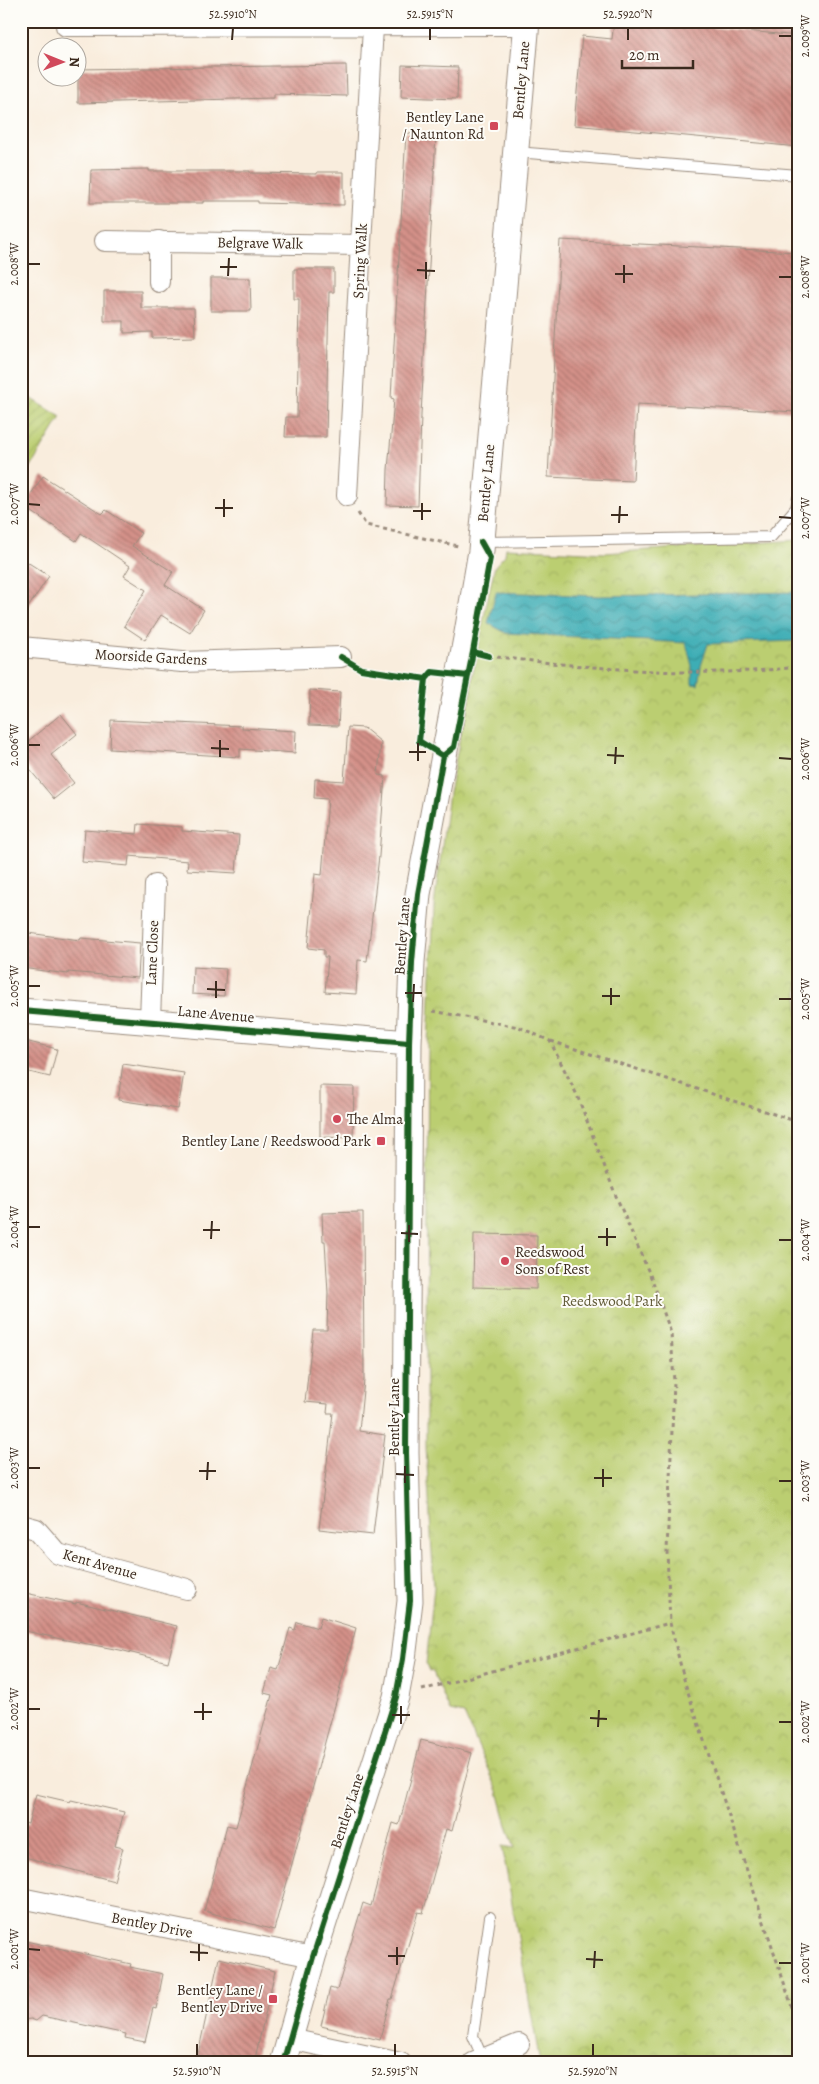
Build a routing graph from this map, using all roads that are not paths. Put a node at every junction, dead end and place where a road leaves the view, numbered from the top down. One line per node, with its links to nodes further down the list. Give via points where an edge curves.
1 (275, 23): 4 (street); 5 (street)
2 (526, 23): 3 (street); 6 (street, Bentley Lane)
3 (464, 24): 5 (street)
4 (66, 26)
5 (373, 27): 10 (street, Spring Walk)
6 (515, 152): 7 (lane); 14 (street, Bentley Lane)
7 (798, 175)
8 (106, 241): 9 (street, Belgrave Walk)
9 (159, 241): 10 (street, Belgrave Walk); 11 (street)
10 (360, 246): 12 (street, Spring Walk)
11 (159, 282)
12 (347, 496)
13 (798, 498): 14 (lane, via 796,508 771,537 537,542)
14 (480, 550): 20 (street, Bentley Lane, via 418,894)
15 (21, 647): 16 (street, Moorside Gardens, via 182,662)
16 (342, 657)
17 (155, 885): 19 (street, Lane Close)
18 (21, 1011): 19 (street, Lane Avenue)
19 (150, 1020): 20 (street, Lane Avenue)
20 (410, 1043): 25 (street, Bentley Lane, via 406,1453 410,1601 404,1659 396,1697)
21 (21, 1525): 22 (street, Kent Avenue, via 36,1529 58,1554)
22 (187, 1588)
23 (21, 1898): 25 (street, Bentley Drive)
24 (490, 1917): 28 (lane, via 473,2036)
25 (313, 1957): 26 (street, Bentley Lane)
26 (290, 2039): 29 (street, Bentley Lane); 30 (street)
27 (519, 2044): 28 (street)
28 (478, 2061)
29 (283, 2063)
30 (401, 2063)

